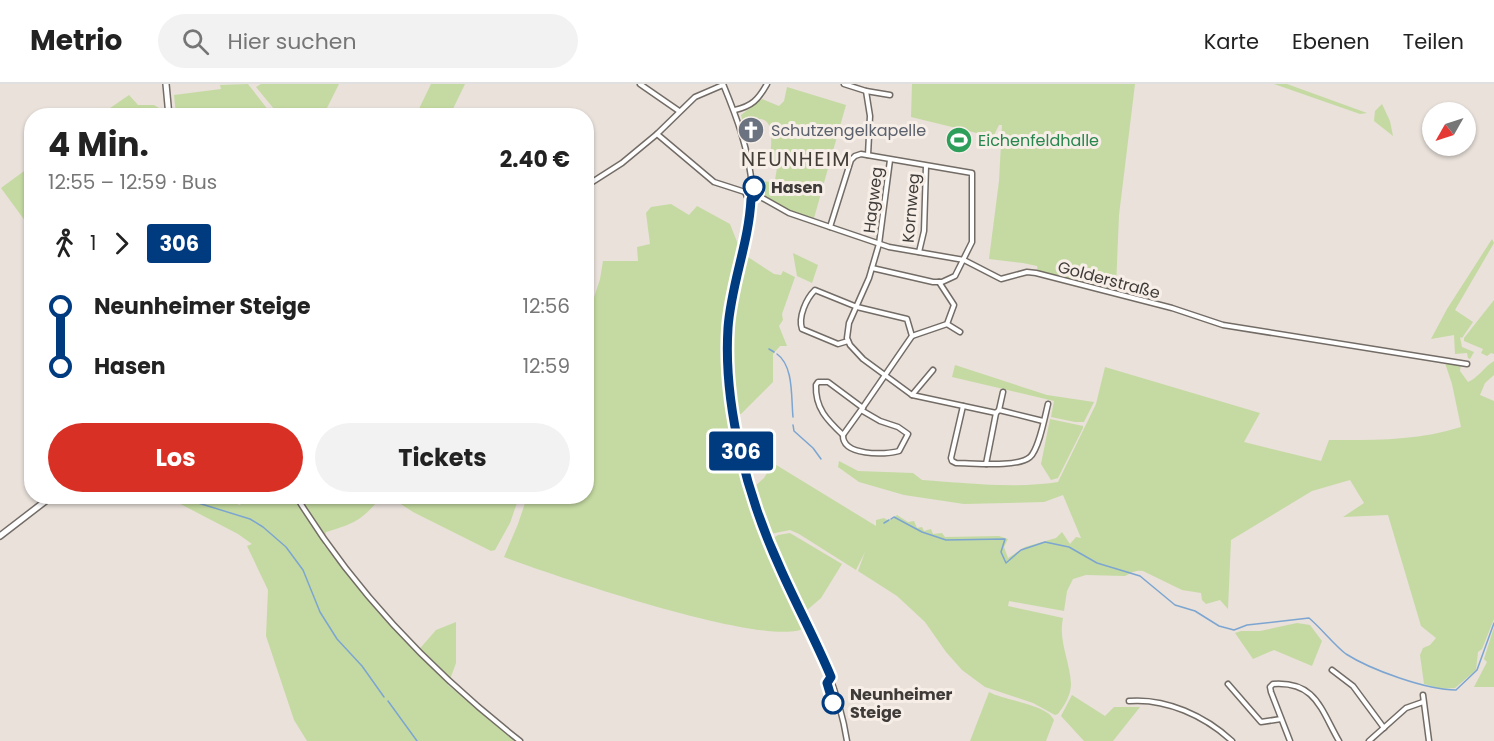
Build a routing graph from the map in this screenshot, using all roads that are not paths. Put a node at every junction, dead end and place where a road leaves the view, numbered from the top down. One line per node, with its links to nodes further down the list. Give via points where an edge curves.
1 (166, 84): 8 (main road)
2 (640, 84): 10 (street)
3 (767, 84): 9 (street, via 757,101)
4 (844, 84): 6 (street)
5 (723, 85): 9 (street); 10 (street, via 695,97)
6 (866, 91): 7 (street); 12 (street, via 870,116)
7 (890, 95)
8 (168, 108)
9 (735, 110): 16 (street)
10 (679, 111): 11 (street)
11 (657, 134): 15 (street); 17 (street, via 714,182)
12 (868, 155): 13 (street); 20 (street, via 851,160)
13 (890, 160): 14 (street); 21 (street, Hagweg)
14 (926, 166): 22 (street, Kornweg, via 924,231); 23 (street, via 972,173 972,242)
15 (594, 181)
16 (752, 187): 17 (street); 18 (street)
17 (746, 192): 19 (street)
18 (757, 195): 19 (street); 20 (street, Golderstraße, via 789,213)
19 (751, 199): 54 (street, via 728,328 734,416 755,506 780,570 831,677)
20 (830, 227): 21 (street, Golderstraße)
21 (879, 244): 22 (street, Golderstraße); 24 (street, Hagweg)
22 (919, 252): 23 (street, Golderstraße)
23 (964, 260): 25 (street, via 955,276); 31 (street, Golderstraße, via 1001,279 1036,273 1223,325)
24 (872, 268): 25 (street); 26 (street, Hagweg)
25 (939, 282): 27 (street, via 954,305)
26 (857, 307): 29 (street, via 907,319); 30 (street, Hagweg, via 849,323); 30 (street, via 815,290 799,321 802,329 838,344)
27 (947, 324): 28 (street); 29 (street)
28 (960, 332)
29 (912, 336): 33 (street)
30 (848, 341): 33 (street, via 863,359)
31 (1467, 363)
32 (933, 370): 35 (street)
33 (885, 374): 35 (street); 38 (street)
34 (1004, 392): 39 (street)
35 (912, 395): 37 (street)
36 (1048, 404): 40 (street)
37 (963, 406): 39 (street); 42 (street, via 952,461)
38 (862, 409): 41 (street); 41 (street, via 828,382 816,385 818,407); 41 (street, via 908,434 904,445 893,453 869,454 845,443)
39 (998, 412): 40 (street); 42 (street)
40 (1043, 421): 42 (street, via 1030,457 1012,463)
41 (843, 435)
42 (986, 464)
43 (42, 504): 45 (main road)
44 (301, 504): 53 (street, via 331,550 388,620 436,670)
45 (0, 536)
46 (1332, 670): 52 (street, via 1353,686)
47 (1228, 684): 51 (street, via 1261,722)
48 (1423, 695): 50 (street)
49 (1129, 701): 55 (street, via 1144,700 1179,708)
50 (1423, 702): 52 (street, via 1406,708); 59 (street)
51 (1281, 718): 56 (street); 57 (street, via 1270,687 1286,683 1305,689 1318,702)
52 (1384, 728): 58 (street)
53 (520, 741)
54 (847, 741)
55 (1232, 741)
56 (1290, 741)
57 (1339, 741)
58 (1370, 741)
59 (1428, 741)

